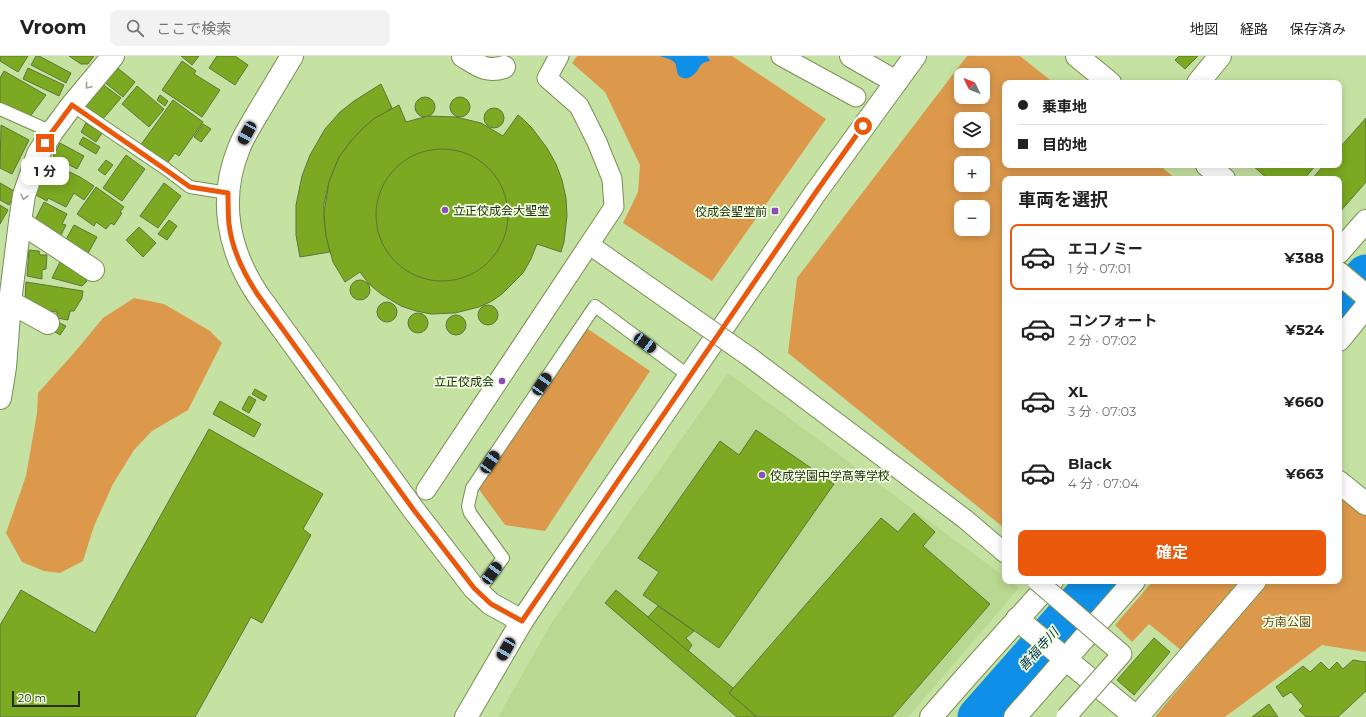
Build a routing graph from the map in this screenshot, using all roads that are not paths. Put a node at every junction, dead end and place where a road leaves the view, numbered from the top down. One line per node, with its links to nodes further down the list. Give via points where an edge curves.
1 (113, 56): 15 (street, one-way to 15)
2 (292, 56): 20 (street, via 239,147)
3 (463, 56): 10 (street, via 492,70)
4 (559, 56): 23 (street, via 547,78 579,106 612,179 614,207)
5 (781, 56): 14 (street)
6 (851, 56): 13 (street)
7 (915, 56): 13 (street)
8 (1077, 56): 11 (street)
9 (1220, 56): 12 (street)
10 (506, 62)
11 (1106, 80)
12 (1200, 80)
13 (896, 82): 32 (street, via 823,182)
14 (856, 98)
15 (72, 105): 17 (street); 20 (lane, via 190,187)
16 (0, 109): 17 (lane)
17 (52, 132): 22 (street, one-way to 22, via 38,154 24,196)
18 (1211, 168): 19 (street)
19 (1220, 176)
20 (228, 193): 42 (street, via 233,245 250,282 413,509)
21 (1366, 221): 24 (street)
22 (20, 222): 25 (street); 28 (street)
23 (590, 245): 35 (street); 37 (street, bridge, via 751,358 965,519)
24 (1342, 249)
25 (93, 270)
26 (1342, 276): 27 (street)
27 (1365, 299): 30 (street)
28 (6, 309): 29 (street); 31 (street)
29 (48, 323)
30 (1342, 335)
31 (2, 366): 33 (street)
32 (689, 376): 42 (lane, via 595,306 472,488 468,506 470,513 503,558); 43 (street)
33 (0, 391)
34 (1342, 485): 36 (street)
35 (426, 490)
36 (1366, 504)
37 (1002, 550)
38 (1040, 584): 49 (street, bridge, via 1122,654)
39 (1050, 584): 44 (street)
40 (1131, 584): 45 (street)
41 (1252, 584): 50 (street)
42 (478, 592): 43 (street, via 491,604)
43 (522, 621): 46 (street)
44 (1021, 622): 45 (street); 47 (street)
45 (1059, 655): 48 (street); 50 (street)
46 (466, 717)
47 (931, 717)
48 (1015, 717)
49 (1066, 717)
50 (1136, 717)

